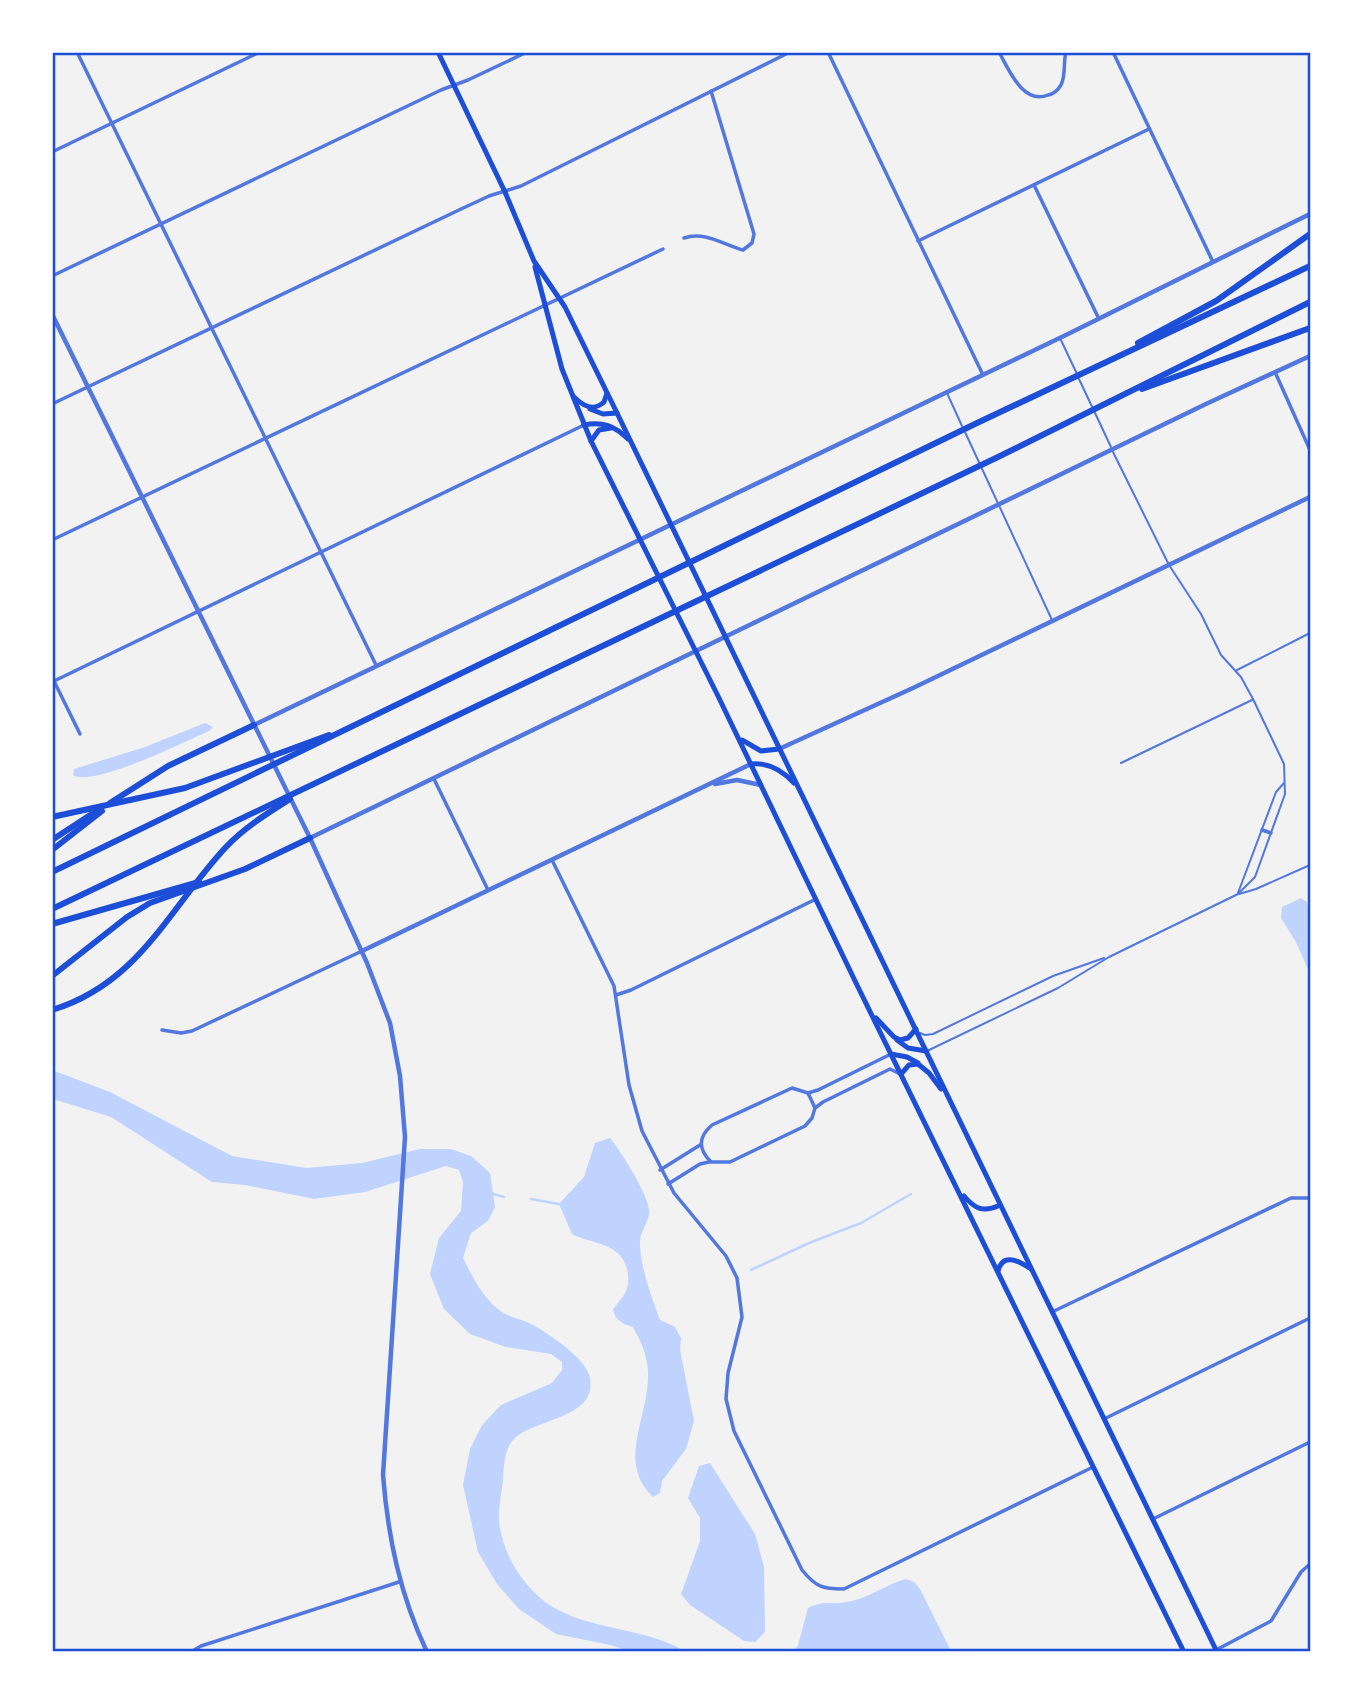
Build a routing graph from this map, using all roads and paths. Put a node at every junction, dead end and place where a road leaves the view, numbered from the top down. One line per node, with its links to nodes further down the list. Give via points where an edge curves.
1 (77, 52): 14 (street)
2 (260, 52): 14 (street)
3 (438, 52): 12 (main road)
4 (527, 52): 12 (street)
5 (774, 52): 11 (street)
6 (790, 52): 11 (street)
7 (828, 52): 23 (street)
8 (999, 52): 9 (street, via 1026,93 1042,97 1062,84)
9 (1066, 52)
10 (1113, 52): 15 (street)
11 (777, 58): 13 (street)
12 (454, 85): 18 (main road); 20 (street)
13 (711, 91): 18 (street); 22 (street, via 754,234 743,250 695,234)
14 (111, 123): 16 (street); 20 (street)
15 (1149, 129): 17 (street); 26 (street)
16 (52, 152)
17 (1034, 185): 23 (street); 33 (street)
18 (505, 192): 25 (main road); 34 (street)
19 (1311, 214): 26 (street)
20 (160, 224): 28 (street); 34 (street)
21 (1311, 234): 38 (highway, via 1216,301)
22 (684, 238)
23 (918, 241): 40 (street)
24 (663, 249): 29 (street)
25 (534, 261): 29 (main road); 31 (main road)
26 (1213, 263): 33 (street)
27 (1311, 266): 38 (highway)
28 (52, 276)
29 (560, 299): 31 (street); 44 (main road)
30 (1311, 302): 45 (highway)
31 (544, 307): 42 (main road); 51 (street)
32 (52, 314): 41 (street)
33 (1098, 319): 36 (street)
34 (210, 328): 41 (street); 51 (street)
35 (1311, 328): 45 (highway)
36 (1060, 337): 40 (street); 55 (lane)
37 (1311, 356): 39 (street)
38 (1091, 369): 77 (highway)
39 (1275, 372): 54 (street); 55 (street)
40 (983, 375): 43 (street)
41 (88, 387): 46 (street); 56 (street)
42 (570, 392): 47 (main road); 49 (main road)
43 (947, 392): 58 (lane); 59 (street)
44 (607, 393): 47 (main road, via 602,404); 48 (main road)
45 (1107, 402): 86 (highway)
46 (52, 404)
47 (586, 407): 48 (main road, via 603,414)
48 (617, 413): 53 (main road)
49 (584, 425): 50 (main road, via 602,424); 52 (main road); 62 (street)
50 (618, 430): 52 (main road, via 601,429); 53 (main road)
51 (265, 439): 56 (street); 62 (street)
52 (591, 441): 60 (main road)
53 (631, 442): 59 (main road)
54 (1311, 450)
55 (1112, 451): 58 (street); 63 (lane)
56 (142, 497): 61 (street); 64 (street)
57 (1311, 497): 63 (street)
58 (998, 505): 65 (lane); 67 (street)
59 (671, 525): 60 (street); 67 (main road)
60 (640, 540): 68 (main road); 69 (street)
61 (52, 541)
62 (321, 552): 64 (street); 69 (street)
63 (1169, 565): 65 (street); 70 (lane, via 1221,655)
64 (198, 611): 71 (street); 73 (street)
65 (1053, 621): 76 (street)
66 (1311, 633): 70 (lane)
67 (725, 639): 68 (street); 76 (main road)
68 (696, 652): 74 (main road); 80 (street)
69 (376, 666): 73 (street)
70 (1237, 671): 72 (lane)
71 (53, 680): 75 (street)
72 (1253, 699): 78 (lane); 81 (lane, via 1284,764)
73 (254, 725): 85 (highway, via 177,762); 90 (street)
74 (734, 729): 76 (main road, via 757,750); 79 (main road)
75 (80, 734)
76 (779, 749): 84 (main road)
77 (294, 752): 87 (highway, via 171,792); 95 (highway)
78 (1121, 763)
79 (751, 764): 82 (street); 83 (main road); 84 (main road, via 775,768)
80 (434, 779): 90 (street); 97 (street)
81 (1286, 782): 88 (lane, via 1276,792); 89 (lane)
82 (710, 785): 83 (street, via 737,780); 93 (street)
83 (761, 785): 99 (main road)
84 (799, 788): 108 (main road)
85 (120, 797): 91 (highway); 92 (highway)
86 (268, 809): 100 (highway); 106 (highway, via 220,854 144,951 119,975)
87 (52, 817)
88 (1262, 830): 89 (street); 98 (lane)
89 (1271, 833): 98 (lane, via 1255,877)
90 (310, 838): 96 (highway); 102 (street)
91 (52, 840)
92 (52, 850)
93 (552, 860): 97 (street); 105 (street)
94 (1311, 865): 98 (lane)
95 (52, 872)
96 (218, 878): 101 (highway); 104 (highway, via 141,908)
97 (488, 891): 102 (street)
98 (1238, 894): 103 (lane)
99 (816, 899): 105 (street); 107 (main road)
100 (52, 909)
101 (52, 924)
102 (362, 951): 109 (street, via 192,1031); 134 (street, via 390,1023 405,1137 383,1475)
103 (1109, 957): 108 (lane, via 1054,976 933,1034); 111 (lane, via 1058,988)
104 (52, 976)
105 (617, 995): 120 (street, via 629,1085 642,1132)
106 (52, 1010)
107 (870, 1011): 110 (main road); 112 (main road)
108 (915, 1029): 110 (main road, via 905,1039); 111 (main road)
109 (162, 1030)
110 (894, 1037): 111 (main road, via 908,1048)
111 (926, 1051): 116 (main road)
112 (891, 1054): 113 (main road, via 911,1058); 114 (main road); 115 (street)
113 (923, 1067): 114 (main road, via 915,1063); 116 (main road)
114 (901, 1074): 117 (street, via 890,1069); 122 (main road)
115 (808, 1093): 117 (street); 118 (street, via 792,1088 712,1125)
116 (948, 1098): 124 (main road)
117 (815, 1108): 119 (street, via 805,1126 730,1162)
118 (700, 1145): 119 (street); 120 (street)
119 (711, 1162): 121 (street)
120 (660, 1170): 121 (street)
121 (668, 1184): 131 (street, via 726,1256 737,1278 743,1317 726,1399 734,1431 802,1570 813,1583 844,1589)
122 (958, 1188): 124 (main road, via 976,1208); 126 (main road)
123 (1311, 1198): 127 (street, via 1291,1198)
124 (1000, 1205): 125 (main road)
125 (1031, 1269): 126 (main road, via 1010,1259 1002,1262); 127 (main road)
126 (998, 1271): 131 (main road)
127 (1052, 1312): 129 (main road)
128 (1311, 1318): 129 (street)
129 (1104, 1419): 132 (main road)
130 (1311, 1442): 132 (street)
131 (1093, 1467): 137 (main road)
132 (1153, 1519): 138 (main road)
133 (1311, 1564): 138 (street, via 1301,1572 1271,1621)
134 (399, 1582): 135 (street); 136 (street)
135 (191, 1651)
136 (427, 1651)
137 (1184, 1651)
138 (1216, 1651)

